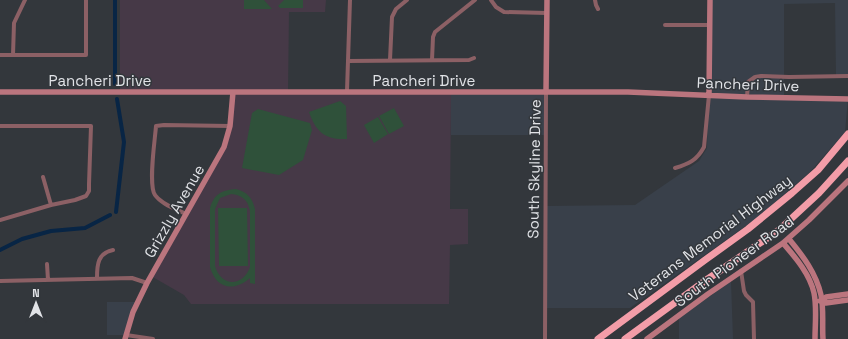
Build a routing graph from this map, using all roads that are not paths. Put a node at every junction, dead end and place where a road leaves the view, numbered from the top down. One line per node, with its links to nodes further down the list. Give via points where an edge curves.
1 (25, 0): 15 (street, via 14,23)
2 (86, 0): 15 (street, via 86,55)
3 (350, 0): 19 (street)
4 (407, 0): 17 (street, via 396,9 392,17)
5 (475, 0): 18 (street, via 435,32)
6 (491, 0): 11 (street, via 504,12)
7 (547, 0): 11 (street, South Skyline Drive)
8 (596, 0): 10 (street)
9 (710, 0): 13 (street)
10 (598, 9)
11 (547, 13): 24 (street, South Skyline Drive)
12 (665, 25): 13 (street)
13 (710, 26): 25 (street)
14 (0, 55): 15 (street)
15 (13, 55)
16 (474, 58): 18 (street)
17 (390, 60): 18 (street); 19 (street)
18 (432, 60)
19 (348, 61): 21 (street)
20 (848, 76): 26 (street, via 755,77 748,82)
21 (347, 91): 23 (street, Pancheri Drive); 24 (street, Pancheri Drive)
22 (0, 92): 23 (street, Pancheri Drive)
23 (232, 92): 29 (street, Grizzly Avenue)
24 (546, 92): 25 (street, Pancheri Drive); 54 (street, South Skyline Drive)
25 (709, 95): 26 (street, Pancheri Drive); 32 (street, via 704,148 694,160)
26 (747, 97): 27 (street, Pancheri Drive)
27 (848, 99)
28 (0, 126): 35 (street, via 91,126 89,192 75,200)
29 (230, 126): 36 (street, Grizzly Avenue, via 220,155); 36 (street, via 156,126 152,190 159,200)
30 (848, 134): 55 (highway, Veterans Memorial Highway, via 818,170 792,193 748,229)
31 (848, 161): 56 (highway, Veterans Memorial Highway, via 819,193 778,230)
32 (675, 168)
33 (43, 177): 35 (street)
34 (848, 181): 38 (street, South Pioneer Road)
35 (51, 205): 37 (street)
36 (186, 214): 46 (street, Grizzly Avenue)
37 (0, 220)
38 (789, 239): 39 (street, South Pioneer Road); 49 (street, via 812,270 818,285)
39 (783, 243): 42 (street, South Pioneer Road); 49 (street, via 809,278)
40 (113, 250): 43 (street, via 102,255 96,267)
41 (47, 264): 44 (street)
42 (742, 271): 57 (street, South Pioneer Road); 58 (street, via 744,291 753,302)
43 (96, 278): 44 (street); 46 (street, via 132,278)
44 (48, 280): 45 (street)
45 (0, 281)
46 (147, 283): 52 (street, Grizzly Avenue, via 133,312)
47 (848, 294): 49 (street, via 826,297)
48 (848, 300): 50 (street)
49 (820, 301): 50 (street); 51 (street); 59 (street)
50 (840, 301): 51 (street, via 826,308)
51 (822, 322): 60 (street)
52 (125, 337): 53 (street)
53 (153, 339)
54 (545, 339)
55 (598, 339)
56 (625, 339)
57 (647, 339)
58 (754, 339)
59 (815, 339)
60 (822, 339)

